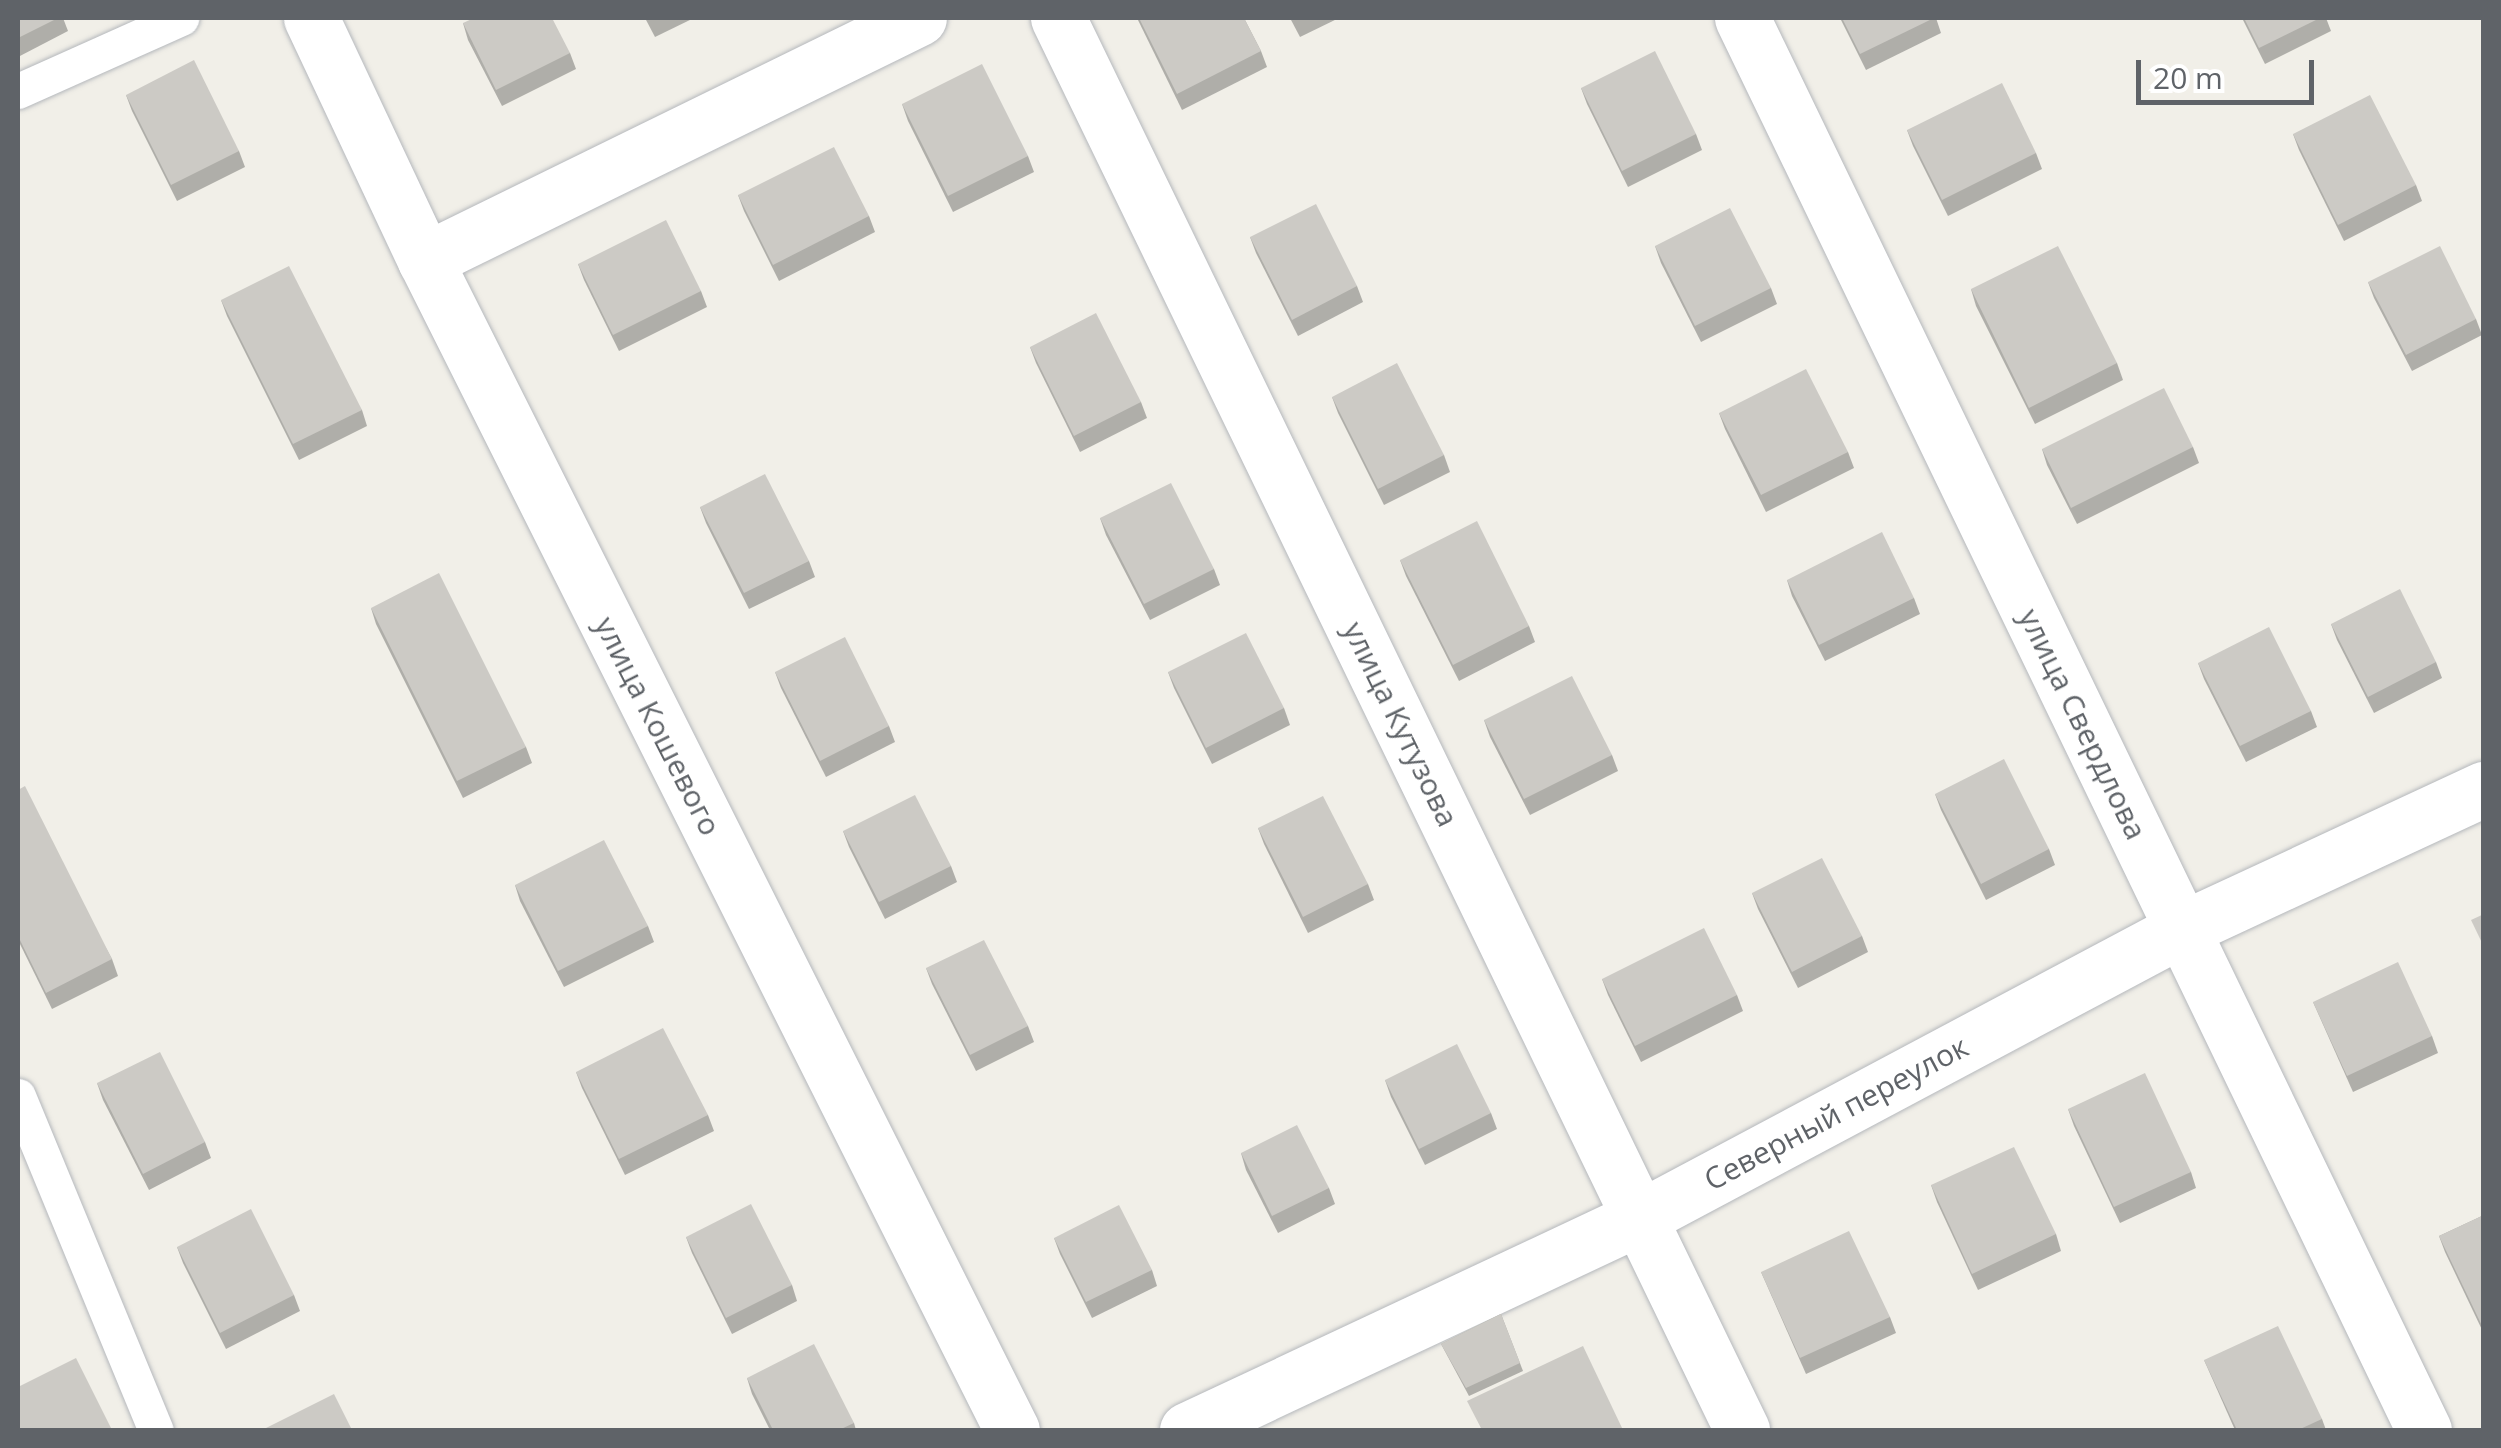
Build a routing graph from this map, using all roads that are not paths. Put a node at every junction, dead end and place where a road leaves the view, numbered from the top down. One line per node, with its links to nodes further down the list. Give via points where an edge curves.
1 (181, 18): 6 (lane)
2 (311, 18): 7 (street, улица Кошевого)
3 (918, 18): 7 (street)
4 (1058, 18): 11 (street, улица Кутузова)
5 (1742, 18): 9 (street, улица Свердлова)
6 (18, 90)
7 (424, 260): 13 (street, улица Кошевого)
8 (2484, 789): 9 (street, Северный переулок)
9 (2182, 929): 11 (street, Северный переулок); 16 (street, улица Свердлова)
10 (18, 1096): 12 (lane)
11 (1640, 1216): 14 (street, Северный переулок); 15 (street, улица Кутузова)
12 (156, 1430)
13 (1012, 1430)
14 (1186, 1430)
15 (1742, 1430)
16 (2424, 1430)

